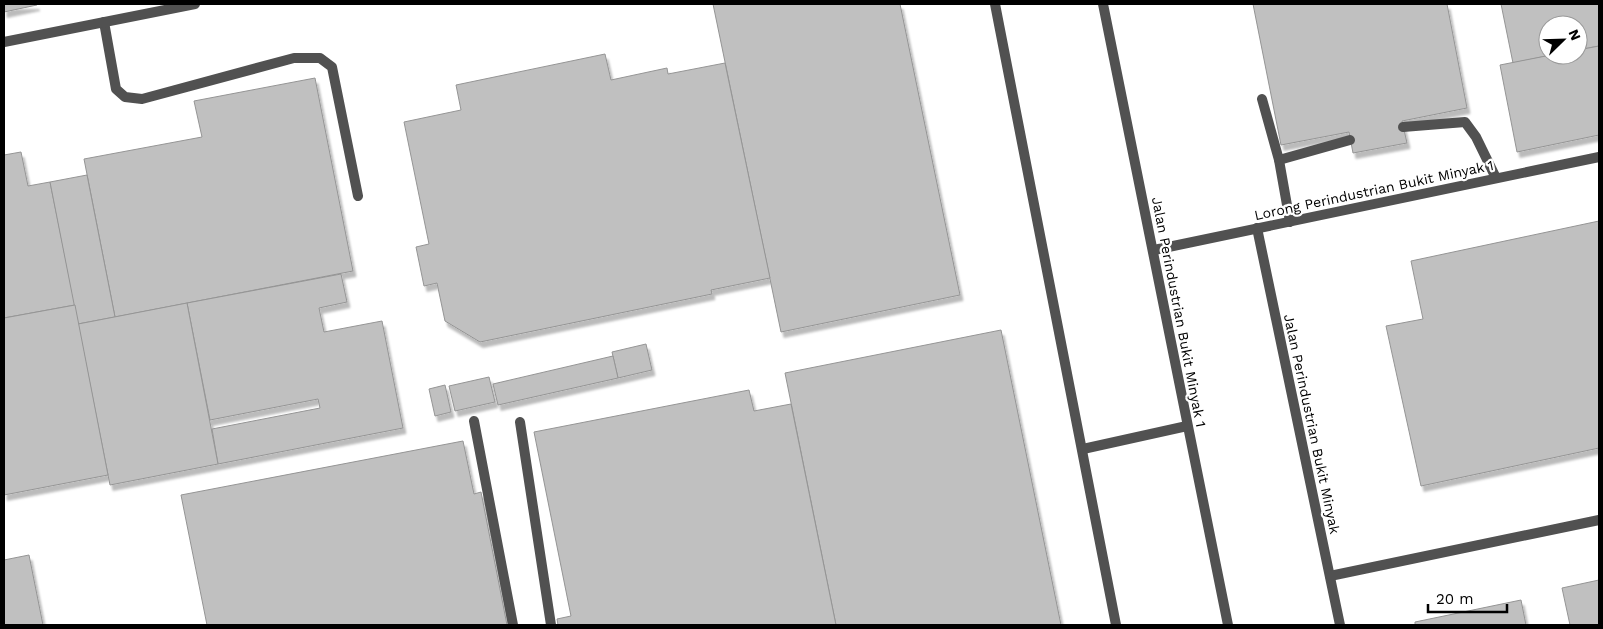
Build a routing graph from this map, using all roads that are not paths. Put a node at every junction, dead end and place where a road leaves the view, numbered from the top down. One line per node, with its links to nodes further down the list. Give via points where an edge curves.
1 (195, 4): 4 (street)
2 (995, 4): 19 (street)
3 (1103, 4): 15 (street, Jalan Perindustrian Bukit Minyak 1)
4 (104, 22): 5 (street); 12 (street, via 116,89 125,97 142,99 294,58 320,58 332,68)
5 (4, 42)
6 (1262, 100): 10 (street)
7 (1403, 128): 11 (street, via 1465,122)
8 (1350, 140): 10 (street)
9 (1599, 157): 11 (street, Lorong Perindustrian Bukit Minyak 1)
10 (1279, 160): 13 (street)
11 (1496, 178): 13 (street, Lorong Perindustrian Bukit Minyak 1)
12 (358, 196)
13 (1290, 222): 14 (street, Lorong Perindustrian Bukit Minyak 1)
14 (1257, 228): 15 (street, Lorong Perindustrian Bukit Minyak 1); 21 (street, Jalan Perindustrian Bukit Minyak)
15 (1154, 250): 18 (street, Jalan Perindustrian Bukit Minyak 1)
16 (474, 421): 22 (street)
17 (520, 422): 23 (street)
18 (1186, 426): 19 (street); 25 (street, Jalan Perindustrian Bukit Minyak 1)
19 (1083, 449): 24 (street)
20 (1599, 520): 21 (street)
21 (1330, 576): 26 (street, Jalan Perindustrian Bukit Minyak)
22 (513, 625)
23 (551, 625)
24 (1116, 625)
25 (1228, 625)
26 (1340, 625)

